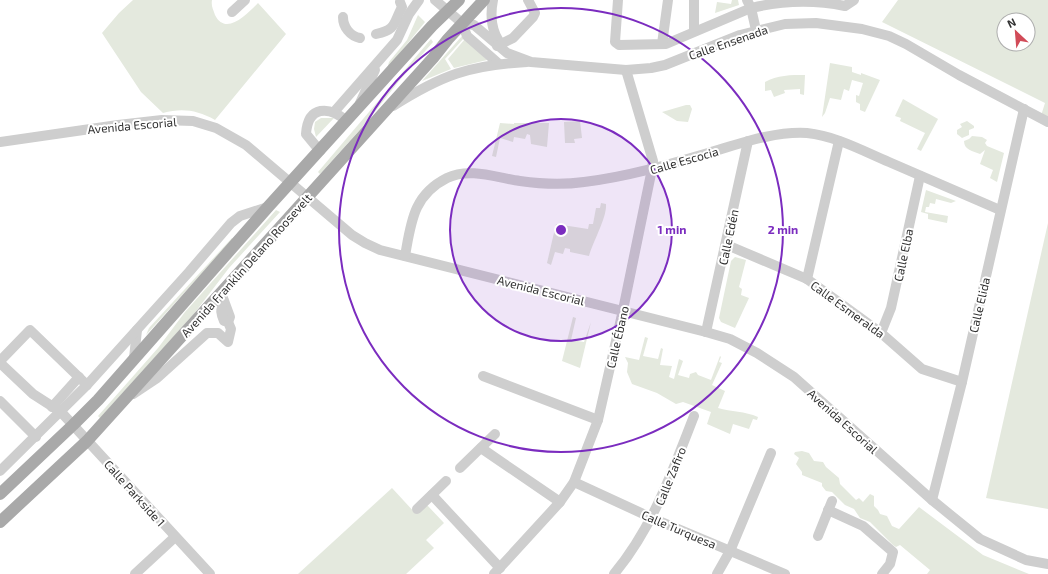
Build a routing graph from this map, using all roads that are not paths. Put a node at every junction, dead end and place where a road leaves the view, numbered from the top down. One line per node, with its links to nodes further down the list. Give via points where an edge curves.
1 (245, 0): 16 (street)
2 (419, 0): 23 (street, via 409,14 401,33)
3 (459, 0): 14 (main road, Avenida Franklin Delano Roosevelt)
4 (484, 0): 18 (main road, Avenida Franklin Delano Roosevelt)
5 (493, 0): 22 (street, via 494,30)
6 (528, 0): 22 (street, via 534,13 533,17 513,38)
7 (618, 0): 21 (street, via 614,42)
8 (668, 0): 21 (street)
9 (694, 0): 20 (street)
10 (854, 0): 11 (street, via 845,6)
11 (815, 1): 13 (street)
12 (400, 2): 17 (street, via 402,7 393,27 386,32 368,36 352,34 345,27)
13 (789, 2): 15 (street)
14 (440, 4): 18 (street); 30 (main road, Avenida Franklin Delano Roosevelt, via 432,26)
15 (749, 4): 19 (street); 20 (street)
16 (232, 12)
17 (342, 17)
18 (462, 24): 22 (street, via 474,25); 25 (street, via 467,36); 29 (main road, Avenida Franklin Delano Roosevelt)
19 (756, 30): 26 (street, Calle Ensenada, via 666,65); 27 (street, Calle Ensenada, via 785,24 816,22 883,34)
20 (694, 31): 21 (street)
21 (662, 44)
22 (499, 45): 24 (street)
23 (380, 59): 28 (street); 30 (street)
24 (531, 62): 25 (street); 26 (street, Calle Ensenada)
25 (499, 64): 29 (street, via 455,73 423,88)
26 (626, 70): 36 (street, Calle Ébano, via 653,161)
27 (1024, 109): 31 (street, Calle Ensenada); 41 (street, Calle Elida)
28 (334, 112): 30 (street); 35 (street, via 318,112 308,121 306,134)
29 (382, 114): 39 (main road, Avenida Franklin Delano Roosevelt)
30 (351, 117): 35 (main road, Avenida Franklin Delano Roosevelt)
31 (1046, 119)
32 (748, 141): 33 (street, Calle Escocia, via 777,135 807,134); 36 (street, Calle Escocia); 42 (street, Calle Edén)
33 (839, 141): 37 (street, Calle Escocia); 44 (street)
34 (0, 142): 38 (street, Avenida Escorial, via 118,125 162,120 193,120 216,128 246,145)
35 (320, 150): 38 (main road, Avenida Franklin Delano Roosevelt)
36 (652, 169): 43 (street, Calle Escocia, via 612,178 552,184 465,173 450,177 426,193 417,206 411,220); 46 (street, Calle Ébano)
37 (920, 176): 41 (street, Calle Escocia); 49 (street, Calle Elba, via 891,308)
38 (290, 183): 39 (street, Avenida Escorial); 40 (main road, Avenida Franklin Delano Roosevelt)
39 (307, 197): 43 (street, Avenida Escorial, via 365,243 380,250); 45 (main road, Avenida Franklin Delano Roosevelt)
40 (268, 206): 47 (street, via 240,216 231,223); 50 (main road, Avenida Franklin Delano Roosevelt)
41 (1000, 210): 54 (street, Calle Elida)
42 (727, 245): 44 (street, Calle Esmeralda); 48 (street, Calle Edén)
43 (405, 256): 46 (street, Avenida Escorial)
44 (807, 279): 49 (street, Calle Esmeralda)
45 (222, 296): 56 (main road, Avenida Franklin Delano Roosevelt); 56 (street, via 222,318 230,326 228,342 218,333 207,333 157,378)
46 (623, 310): 48 (street, Avenida Escorial); 60 (street, Calle Ébano)
47 (137, 330): 50 (street); 55 (street)
48 (706, 332): 73 (street, Avenida Escorial, via 736,343 794,377)
49 (881, 333): 54 (street, Calle Esmeralda, via 922,369)
50 (134, 358): 61 (main road, Avenida Franklin Delano Roosevelt)
51 (0, 362): 53 (street, via 30,330); 58 (street, Calle Parkside 1, via 32,394)
52 (483, 376): 60 (street)
53 (79, 377): 55 (street); 58 (street)
54 (962, 382): 73 (street, Calle Elida)
55 (87, 385): 58 (street)
56 (124, 400): 64 (main road, Avenida Franklin Delano Roosevelt)
57 (0, 401): 63 (street)
58 (57, 410): 61 (street, Calle Parkside 1); 63 (street)
59 (694, 416): 76 (street, Calle Zafiro)
60 (598, 420): 70 (street, Calle Ébano)
61 (73, 426): 64 (street, Calle Parkside 1); 71 (main road, Avenida Franklin Delano Roosevelt)
62 (495, 434): 65 (street)
63 (36, 437): 68 (street)
64 (87, 440): 77 (main road, Avenida Franklin Delano Roosevelt); 79 (street, Calle Parkside 1)
65 (481, 448): 67 (street); 74 (street)
66 (772, 453): 80 (street)
67 (460, 468)
68 (0, 471)
69 (446, 481): 72 (street)
70 (574, 482): 74 (street, Calle Ébano); 76 (street, Calle Turquesa)
71 (0, 494)
72 (432, 495): 75 (street); 82 (street)
73 (932, 500): 81 (street, Avenida Escorial, via 980,539 1026,560)
74 (560, 502): 82 (street, Calle Ébano)
75 (417, 509)
76 (652, 518): 80 (street, Calle Turquesa); 85 (street, Calle Zafiro)
77 (0, 522)
78 (818, 536): 88 (street, via 830,505 863,526 893,552 890,564)
79 (175, 537): 83 (street); 84 (street, Calle Parkside 1)
80 (730, 551): 86 (street); 87 (street, Calle Turquesa)
81 (1048, 564)
82 (497, 571)
83 (135, 574)
84 (210, 574)
85 (614, 574)
86 (718, 574)
87 (785, 574)
88 (882, 574)

